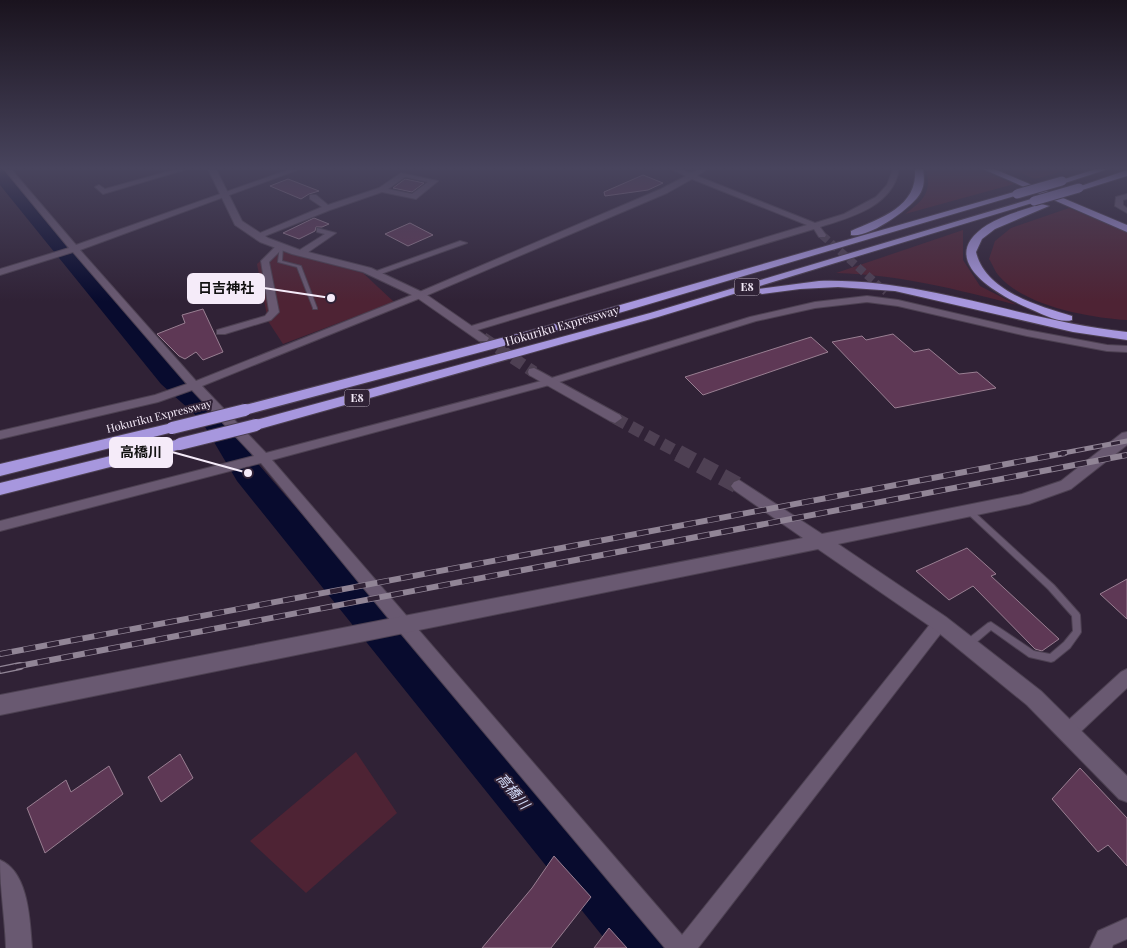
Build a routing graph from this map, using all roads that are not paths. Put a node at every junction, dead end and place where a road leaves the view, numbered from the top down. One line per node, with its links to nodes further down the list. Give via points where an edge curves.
1 (44, 213): 22 (street)
2 (173, 213): 22 (street)
3 (234, 213): 19 (street, via 238,223)
4 (314, 213): 19 (street)
5 (614, 213): 27 (street)
6 (784, 213): 15 (street)
7 (852, 213): 15 (street)
8 (893, 213): 29 (highway, via 871,226 825,243)
9 (951, 213): 29 (highway, Hokuriku Expressway / E8, bridge)
10 (1007, 213): 37 (highway, Hokuriku Expressway / E8)
11 (1021, 213): 31 (highway, via 984,232 974,244 971,252 975,268 1003,292 1034,308 1078,321)
12 (1090, 213): 16 (highway)
13 (1104, 213): 14 (highway)
14 (1127, 223)
15 (816, 226): 18 (street); 32 (street)
16 (1127, 229)
17 (320, 230): 23 (street, via 332,234)
18 (822, 234)
19 (257, 236): 21 (street)
20 (463, 243): 25 (street)
21 (281, 246): 23 (street); 30 (lane, via 280,262 299,266); 33 (street, via 265,261 274,312 268,318)
22 (74, 249): 24 (street); 40 (street)
23 (301, 253): 25 (street)
24 (0, 272)
25 (375, 273): 27 (street)
26 (886, 292): 28 (street)
27 (420, 295): 32 (street); 40 (street)
28 (898, 303): 36 (street, via 1027,333); 39 (street, via 867,299 762,317)
29 (640, 304): 45 (highway, Hokuriku Expressway / E8, bridge, via 245,410)
30 (316, 308)
31 (1127, 326)
32 (471, 329): 35 (street)
33 (221, 332)
34 (1127, 336): 37 (highway, via 1058,326 914,290 823,283 745,295)
35 (483, 338)
36 (1127, 349)
37 (459, 371): 47 (highway, Hokuriku Expressway / E8, bridge)
38 (534, 372): 39 (street)
39 (549, 382): 41 (street); 44 (street)
40 (194, 385): 42 (street, via 158,398); 44 (street)
41 (615, 418)
42 (0, 434)
43 (1127, 437): 48 (street, via 1066,484 1023,500)
44 (264, 457): 49 (street); 52 (street)
45 (0, 470)
46 (739, 486): 50 (street)
47 (0, 489)
48 (970, 512): 50 (street); 53 (lane, via 1051,587 1076,615 1077,632 1051,658 1032,654 991,625)
49 (0, 526)
50 (823, 542): 51 (street); 52 (street)
51 (940, 623): 53 (street); 62 (street)
52 (404, 626): 55 (street); 61 (street)
53 (967, 645): 56 (street, via 1034,698)
54 (1127, 677): 56 (street)
55 (0, 705)
56 (1068, 732): 57 (street)
57 (1127, 791)
58 (0, 872): 60 (street, via 16,901)
59 (1127, 928): 63 (street, via 1105,938)
60 (19, 948)
61 (679, 948)
62 (685, 948)
63 (1101, 948)

